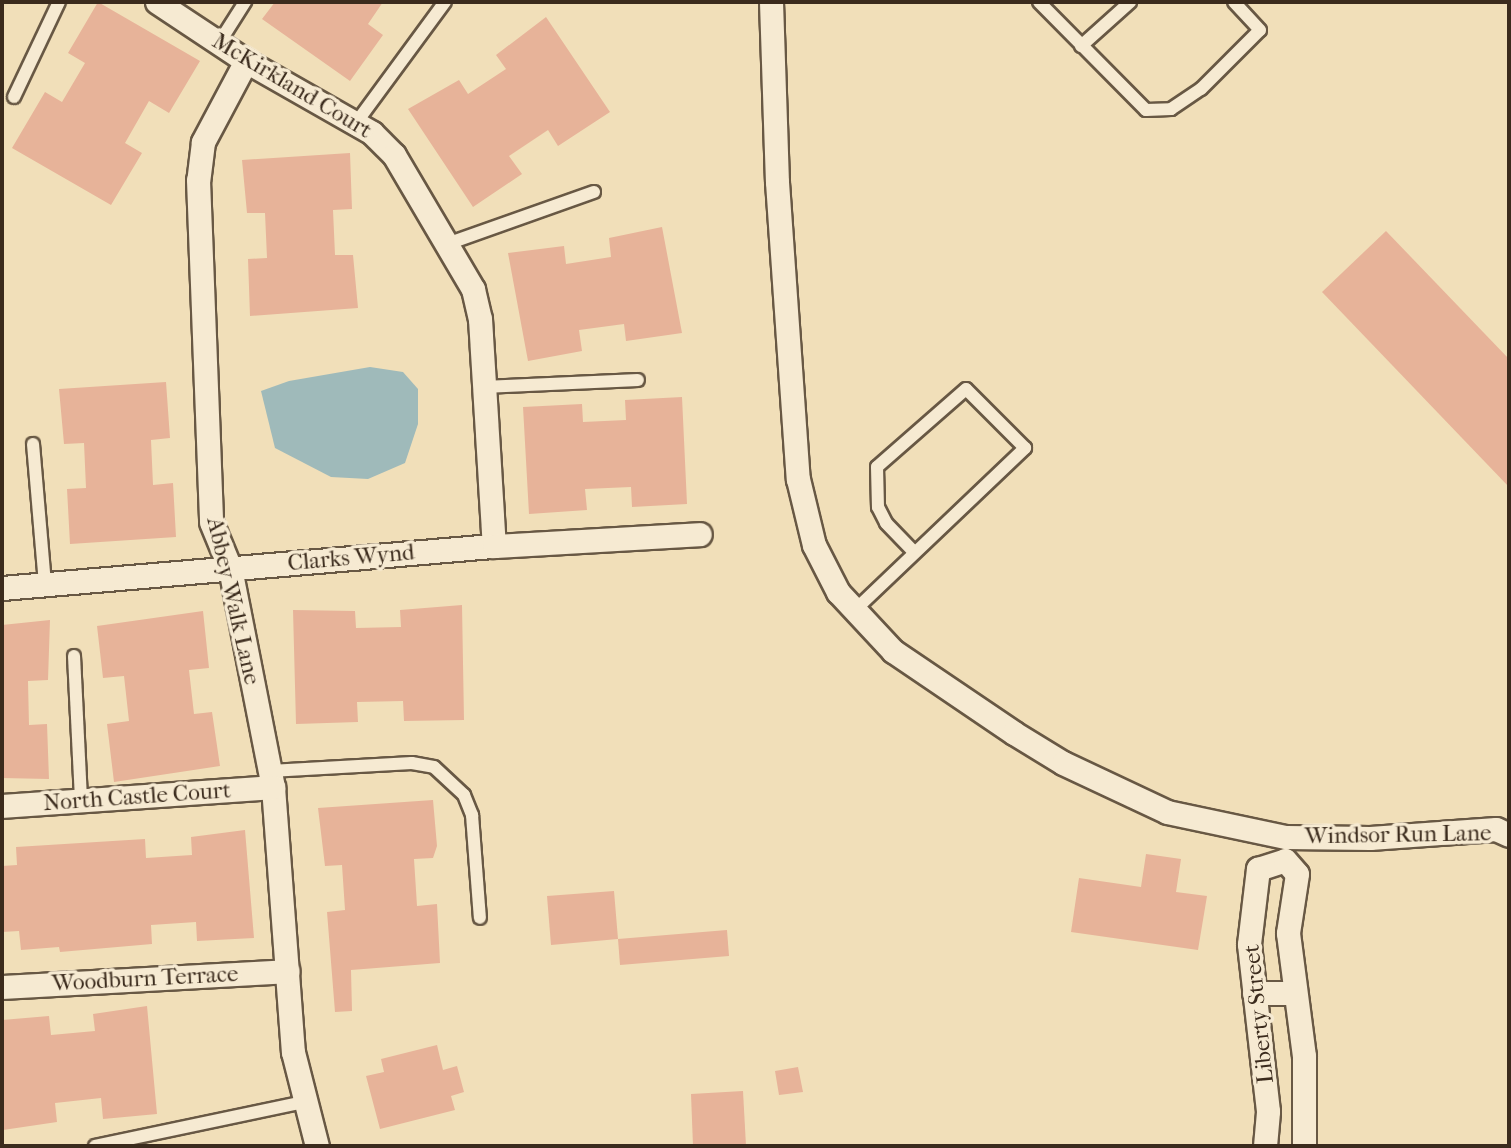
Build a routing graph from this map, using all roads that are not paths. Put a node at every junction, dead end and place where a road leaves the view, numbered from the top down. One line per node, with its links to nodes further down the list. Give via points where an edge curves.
1 (59, 2): 12 (lane)
2 (157, 2): 9 (street, McKirkland Court)
3 (245, 2): 9 (lane)
4 (445, 2): 13 (lane)
5 (771, 2): 25 (street, Windsor Run Lane, via 777,182 798,479 814,545 838,592)
6 (1039, 2): 10 (lane)
7 (1130, 2): 10 (lane)
8 (1234, 2): 10 (lane, via 1260,30 1201,89 1171,109 1146,110)
9 (219, 43): 11 (street, McKirkland Court)
10 (1080, 46)
11 (246, 61): 13 (street, McKirkland Court); 22 (street, Abbey Walk Lane, via 203,142 198,180 211,522)
12 (14, 97)
13 (356, 123): 15 (street, McKirkland Court, via 394,155)
14 (594, 192): 15 (lane)
15 (447, 244): 17 (street, McKirkland Court, via 473,289)
16 (638, 380): 17 (lane)
17 (484, 387): 20 (street, McKirkland Court)
18 (33, 444): 23 (lane)
19 (700, 534): 20 (street, Clarks Wynd)
20 (494, 546): 22 (street, Clarks Wynd)
21 (914, 552): 21 (lane, via 1025,448 965,389 877,467 878,507 886,523); 25 (lane)
22 (230, 568): 23 (street, Clarks Wynd); 27 (street, Abbey Walk Lane)
23 (45, 584): 24 (street, Clarks Wynd)
24 (2, 588)
25 (855, 610): 31 (street, Windsor Run Lane, via 893,651 1063,763 1167,812)
26 (74, 656): 28 (lane)
27 (271, 779): 28 (street, North Castle Court); 32 (lane, via 412,763 434,766 464,795 472,815); 33 (street, Abbey Walk Lane)
28 (81, 800): 29 (street, North Castle Court)
29 (2, 806)
30 (1509, 835): 31 (street, Windsor Run Lane, via 1496,829)
31 (1285, 848): 35 (street, Liberty Street, via 1258,869 1250,944); 36 (street, Liberty Street, via 1297,874 1288,933)
32 (480, 918)
33 (288, 971): 34 (street, Woodburn Terrace); 37 (street, Abbey Walk Lane, via 293,1052)
34 (2, 987)
35 (1254, 993): 36 (street); 40 (street, Liberty Street, via 1268,1111)
36 (1294, 993): 41 (street, Liberty Street, via 1304,1056)
37 (303, 1102): 38 (lane); 39 (street, Abbey Walk Lane)
38 (95, 1146)
39 (317, 1146)
40 (1265, 1146)
41 (1304, 1146)

